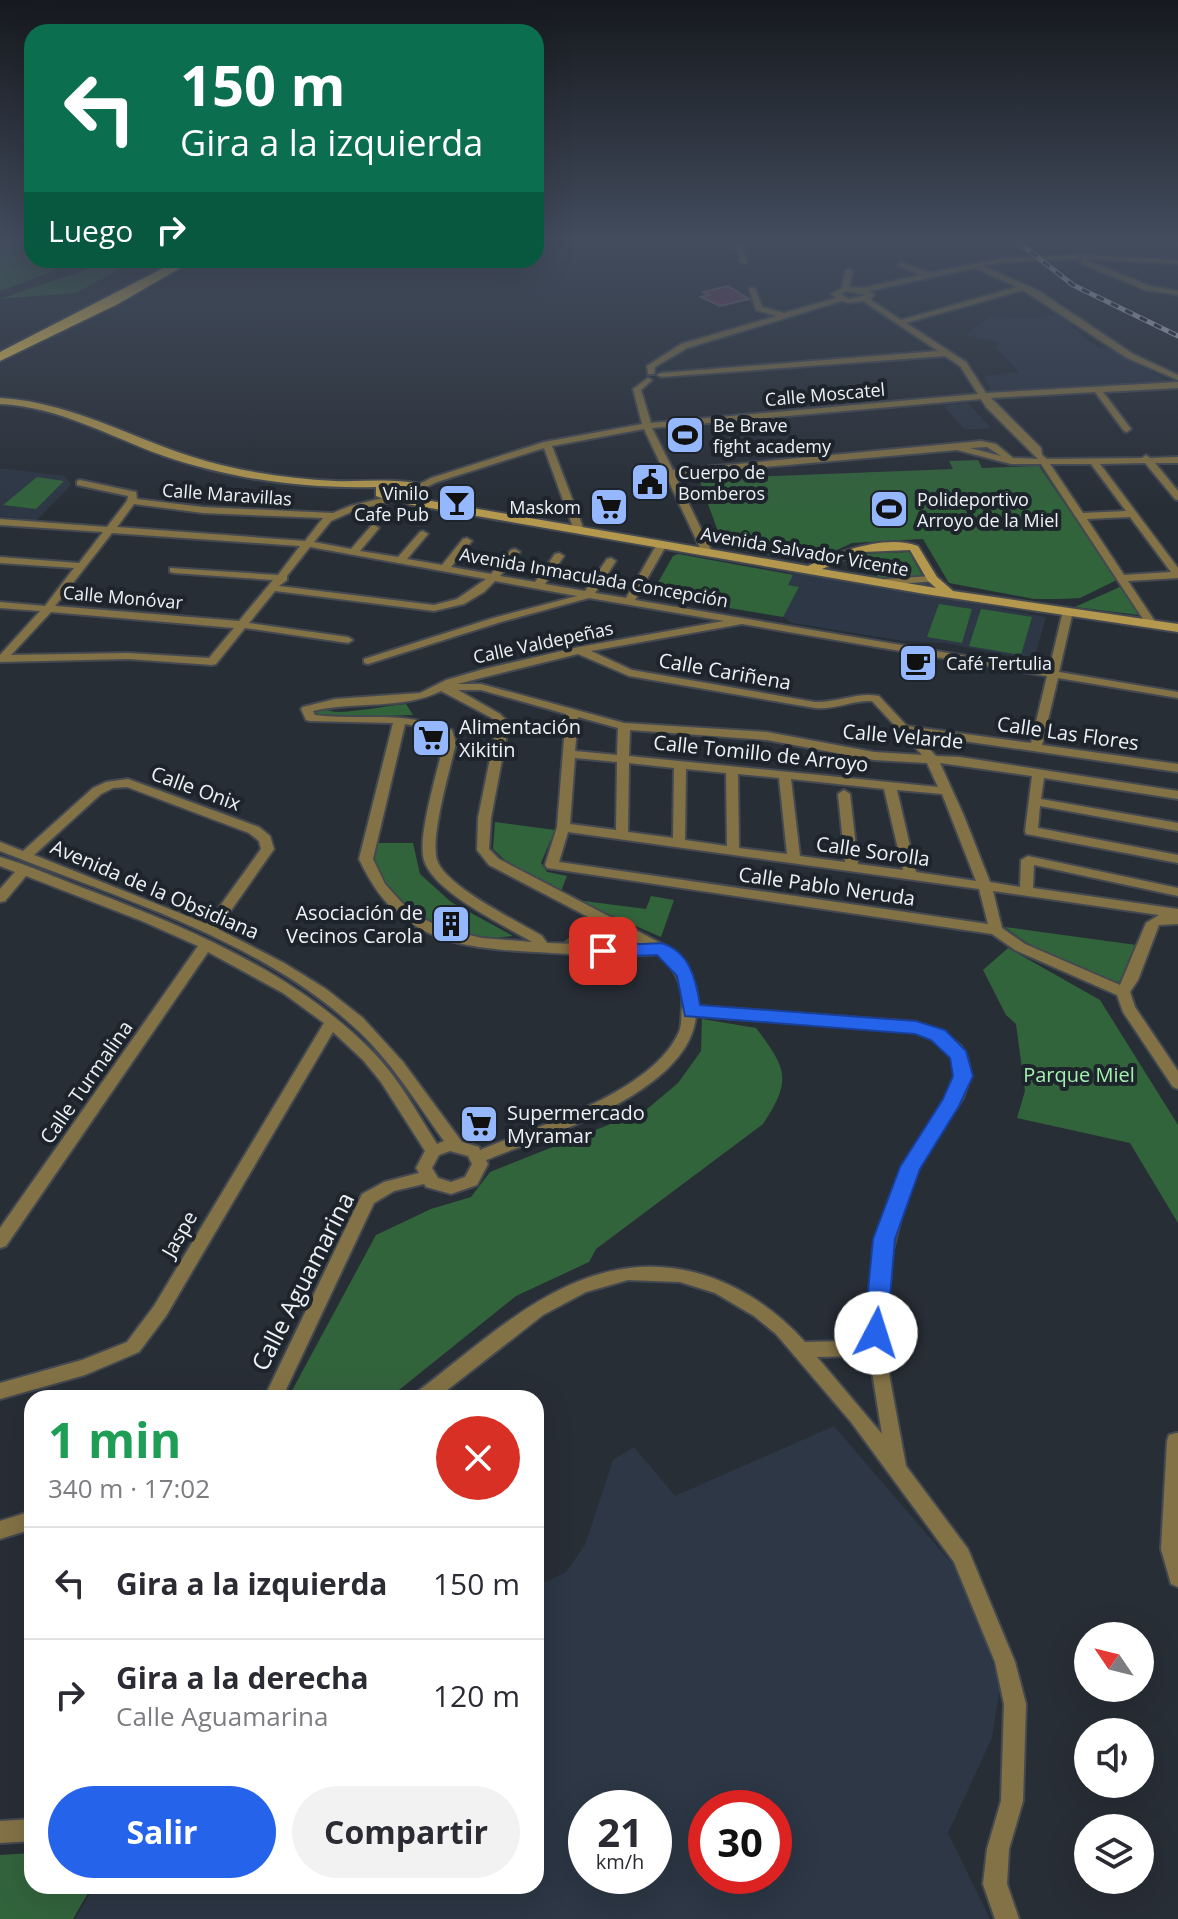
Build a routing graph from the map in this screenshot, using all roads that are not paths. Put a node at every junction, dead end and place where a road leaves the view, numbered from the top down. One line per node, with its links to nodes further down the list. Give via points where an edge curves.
1 (28, 332): 6 (highway)
2 (51, 332): 8 (highway)
3 (730, 332): 9 (street, via 684,346 651,366)
4 (912, 332): 7 (street)
5 (1095, 332): 10 (street, via 1130,356)
6 (0, 345)
7 (947, 353): 9 (street); 13 (street, via 963,364)
8 (0, 357)
9 (649, 376): 15 (street, via 637,389)
10 (1178, 378)
11 (1178, 385): 12 (street, Calle Moscatel)
12 (1097, 389): 13 (street, Calle Moscatel); 16 (street)
13 (984, 396): 15 (street, Calle Moscatel); 18 (street)
14 (0, 401): 25 (street, via 41,405 194,462)
15 (647, 426): 17 (street, Calle Moscatel); 22 (street)
16 (1127, 429)
17 (547, 444): 24 (street, Calle Moscatel); 35 (street)
18 (1040, 457): 20 (street); 22 (street, via 1011,461 999,446 989,444); 31 (street)
19 (1146, 458): 20 (street); 21 (street); 26 (street)
20 (1093, 460): 29 (street)
21 (1178, 460)
22 (671, 473): 42 (street)
23 (80, 483): 27 (street, Calle Maravillas, via 133,494)
24 (414, 488): 25 (street); 25 (street); 28 (street)
25 (388, 494): 28 (street, Avenida Salvador Vicente); 30 (street)
26 (1178, 497)
27 (132, 501): 30 (street, Calle Maravillas); 34 (street)
28 (427, 504): 35 (street, Avenida Salvador Vicente)
29 (1134, 514): 31 (street); 51 (street)
30 (333, 516): 38 (street)
31 (1080, 516): 54 (street)
32 (0, 522): 34 (street, Avenida Inmaculada Concepción)
33 (374, 528): 40 (street)
34 (110, 530): 38 (street, Avenida Inmaculada Concepción); 47 (street)
35 (579, 530): 39 (street, Avenida Salvador Vicente)
36 (423, 534): 45 (street)
37 (467, 541): 48 (street)
38 (308, 544): 40 (street, Avenida Inmaculada Concepción); 52 (street)
39 (662, 544): 42 (street, Avenida Salvador Vicente); 61 (street)
40 (354, 552): 45 (street, Avenida Inmaculada Concepción)
41 (515, 552): 53 (street)
42 (707, 552): 49 (street, Avenida Salvador Vicente)
43 (559, 556): 57 (street)
44 (0, 560): 47 (street)
45 (400, 561): 48 (street, Avenida Inmaculada Concepción)
46 (611, 561): 60 (street)
47 (82, 566): 63 (street)
48 (444, 569): 53 (street, Avenida Inmaculada Concepción)
49 (812, 569): 55 (street, via 860,549 909,546); 56 (street, Avenida Salvador Vicente)
50 (174, 570): 52 (street)
51 (1178, 575): 54 (street)
52 (283, 578): 58 (street)
53 (492, 578): 57 (street, Avenida Inmaculada Concepción); 58 (street, via 458,605 434,608)
54 (1122, 578): 66 (street)
55 (932, 579): 56 (street); 59 (street)
56 (886, 582): 59 (street, Avenida Salvador Vicente)
57 (538, 586): 60 (street, Avenida Inmaculada Concepción)
58 (274, 588): 67 (street)
59 (950, 593): 64 (street, Avenida Salvador Vicente)
60 (588, 595): 61 (street, Avenida Inmaculada Concepción); 72 (street)
61 (629, 602): 65 (street, Avenida Inmaculada Concepción)
62 (0, 605): 63 (street, Calle Monóvar)
63 (48, 609): 67 (street, Calle Monóvar); 71 (street)
64 (1068, 611): 66 (street, Avenida Salvador Vicente); 73 (street)
65 (741, 621): 70 (street, Calle Valdepeñas); 73 (street, Avenida Inmaculada Concepción)
66 (1151, 623): 68 (street, Avenida Salvador Vicente)
67 (243, 625): 69 (street, Calle Monóvar); 71 (street, via 212,662 128,656)
68 (1178, 628)
69 (348, 640)
70 (579, 650): 74 (street, Calle Valdepeñas); 79 (street, Calle Cariñena, via 629,673 815,705 868,697 880,702)
71 (1, 659)
72 (368, 661)
73 (1053, 673): 75 (street, Avenida Inmaculada Concepción); 80 (street)
74 (443, 687): 76 (street, via 481,687); 77 (street, Calle Valdepeñas, via 401,700 335,702 307,709 310,718 330,721); 115 (street, via 503,723 483,850 514,874)
75 (1178, 695)
76 (572, 714): 78 (street, Calle Velarde); 81 (street)
77 (400, 719): 114 (street, via 428,722 448,732 428,844 437,872); 114 (street, via 366,859 383,890 414,920 459,941)
78 (624, 726): 82 (street, Calle Velarde, via 767,736 874,756); 83 (street)
79 (905, 729): 80 (street, Calle Las Flores); 82 (street)
80 (1036, 746): 85 (street, Calle Las Flores)
81 (571, 754): 83 (street, Calle Tomillo de Arroyo); 94 (street)
82 (931, 758): 87 (street, Calle Velarde); 90 (street)
83 (624, 759): 84 (street, Calle Tomillo de Arroyo); 96 (street)
84 (680, 764): 86 (street, Calle Tomillo de Arroyo); 97 (street)
85 (1178, 768)
86 (732, 770): 88 (street, Calle Tomillo de Arroyo); 99 (street)
87 (1038, 773): 92 (street, Calle Velarde); 93 (street)
88 (785, 776): 89 (street, Calle Tomillo de Arroyo); 100 (street)
89 (890, 786): 90 (street, Calle Tomillo de Arroyo); 105 (street)
90 (946, 791): 106 (street)
91 (844, 794): 104 (street)
92 (1178, 795)
93 (1033, 801): 95 (street); 101 (street, via 1031,831)
94 (563, 827): 96 (street, Calle Sorolla); 112 (street, Calle Pablo Neruda, via 552,857 552,865 562,868)
95 (1178, 827)
96 (622, 836): 97 (street, Calle Sorolla)
97 (679, 844): 99 (street, Calle Sorolla)
98 (0, 846): 103 (street, Avenida de la Obsidiana)
99 (733, 850): 100 (street, Calle Sorolla)
100 (794, 859): 104 (street, Calle Sorolla)
101 (1178, 859)
102 (0, 861): 103 (street, Avenida de la Obsidiana)
103 (24, 863): 109 (street); 113 (street, Avenida de la Obsidiana); 113 (street, Calle Onix, via 97,791 110,785 128,783 254,830 268,849)
104 (852, 869): 105 (street, Calle Sorolla)
105 (911, 877): 106 (street, Calle Sorolla)
106 (985, 887): 107 (street, Calle Sorolla); 112 (street)
107 (1026, 891): 108 (street, via 1028,860); 110 (street, Calle Sorolla)
108 (1178, 892)
109 (0, 898)
110 (1178, 913)
111 (1178, 920): 116 (street, via 1153,923)
112 (996, 930): 116 (street, Calle Pablo Neruda, via 1020,947)
113 (207, 938): 118 (street, Avenida de la Obsidiana); 120 (street, Avenida de la Obsidiana, via 296,976 358,1022 409,1078); 124 (street, Calle Turmalina)
114 (542, 947): 115 (street)
115 (661, 949): 117 (street, via 686,975)
116 (1123, 992): 119 (street)
117 (692, 1011): 122 (street, via 687,1037 665,1064 622,1096); 125 (street, via 916,1027 938,1035 960,1056 963,1076 910,1167 884,1239)
118 (332, 1022): 121 (street, Avenida de la Obsidiana, via 369,1057); 129 (street, Jaspe, via 139,1341 85,1367)
119 (1178, 1083)
120 (456, 1145): 121 (street); 122 (street)
121 (433, 1151): 123 (street, via 425,1161)
122 (478, 1157): 123 (street, via 479,1172 463,1186 441,1187)
123 (427, 1177): 127 (street, Calle Aguamarina, via 390,1186 368,1199)
124 (0, 1241)
125 (876, 1333): 126 (street, via 851,1348); 131 (street)
126 (801, 1350): 128 (street, via 760,1311 721,1288 680,1275 628,1273 581,1286 537,1310); 131 (street)
127 (277, 1390)
128 (433, 1390)
129 (0, 1391)
130 (1176, 1441): 134 (street, via 1171,1549)
131 (898, 1470): 137 (street, via 961,1556 1005,1662 1015,1704 1012,1801 998,1849 995,1884)
132 (24, 1522): 133 (street)
133 (0, 1530)
134 (1178, 1577)
135 (24, 1830): 136 (street)
136 (0, 1832)
137 (1007, 1919)

